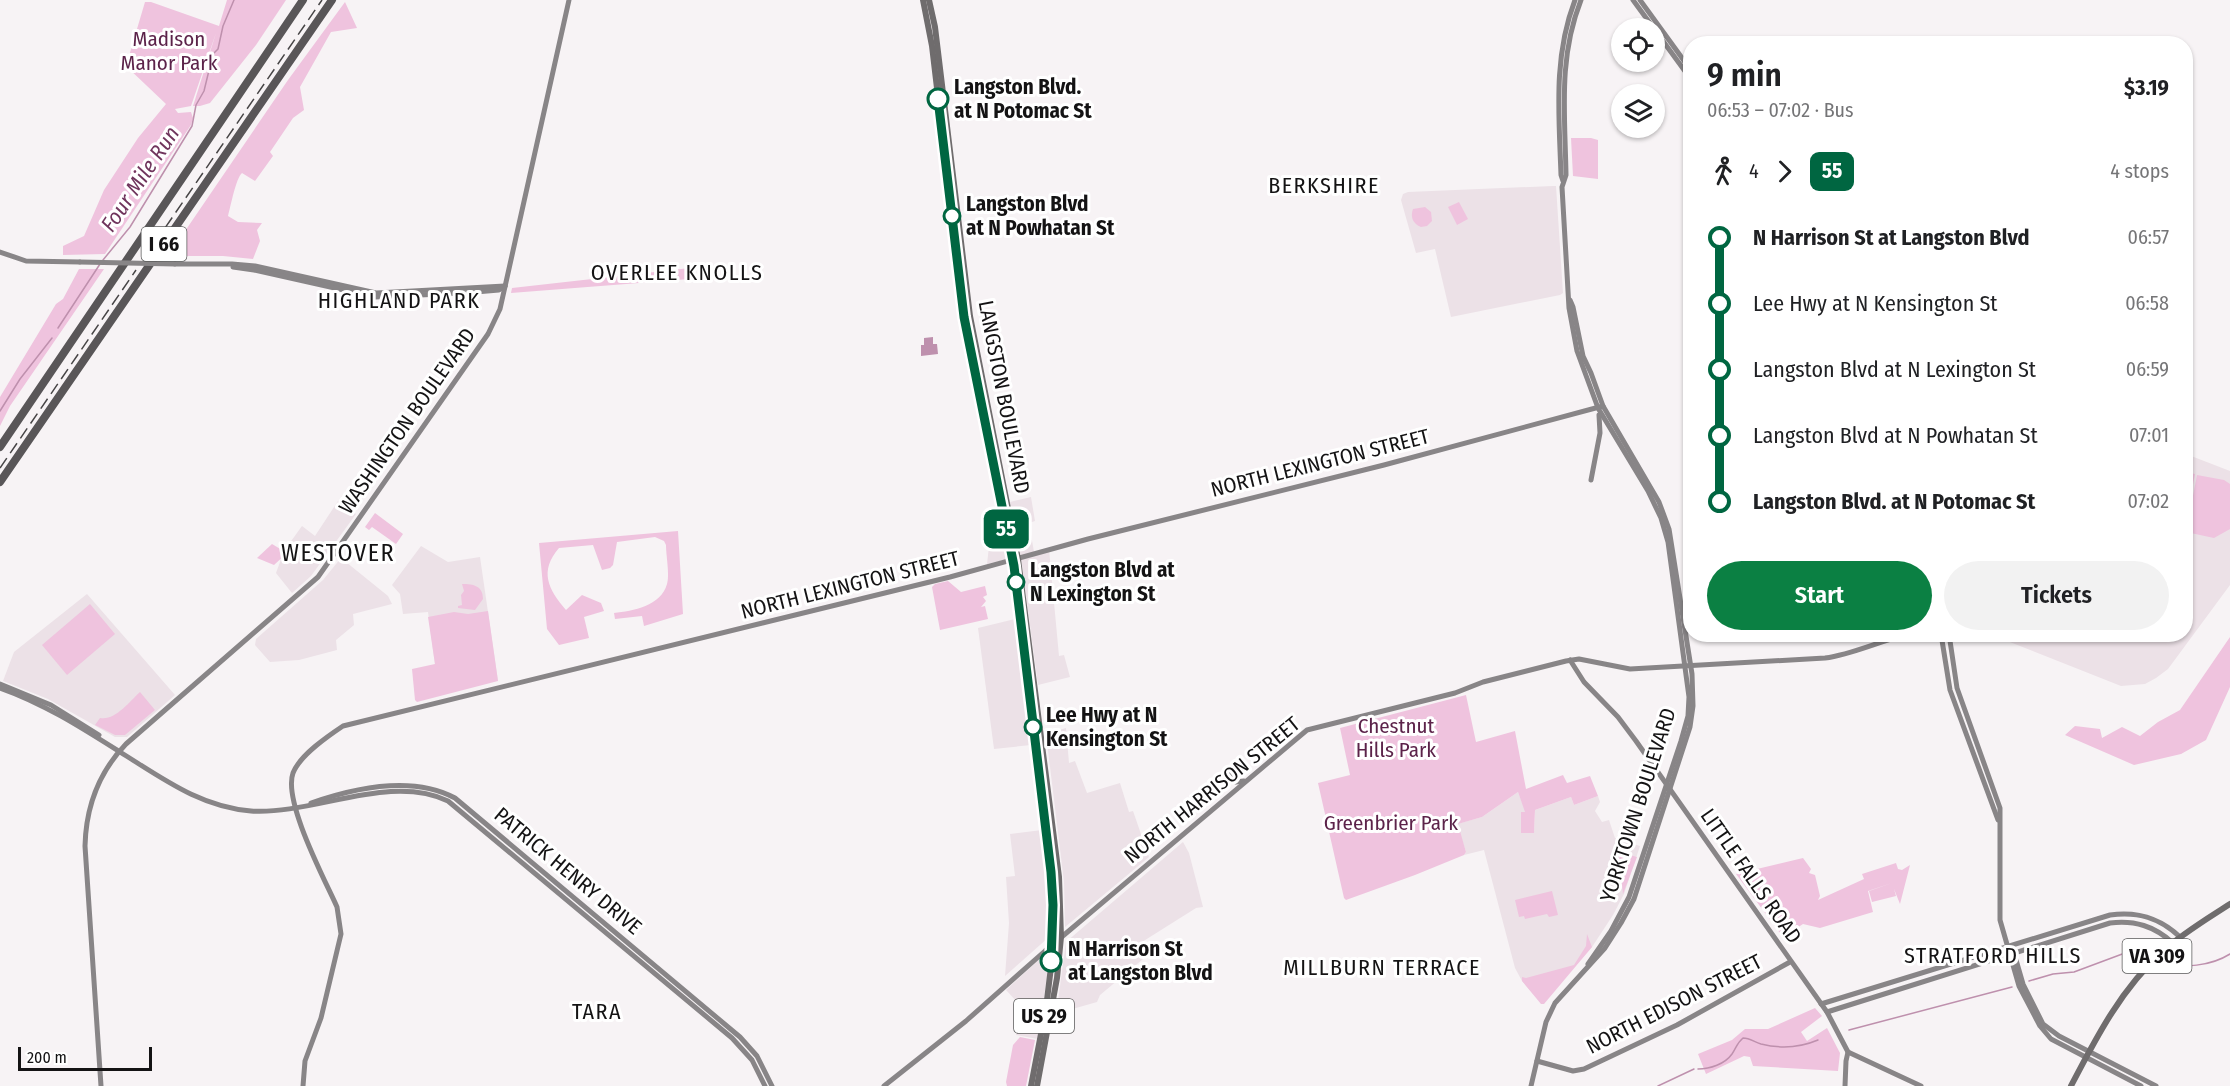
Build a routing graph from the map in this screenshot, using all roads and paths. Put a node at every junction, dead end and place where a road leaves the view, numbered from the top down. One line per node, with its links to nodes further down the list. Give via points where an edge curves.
1 (568, 0): 14 (street, WASHINGTON BOULEVARD)
2 (923, 0): 19 (main road, LANGSTON BOULEVARD / US 29, via 930,29 964,317)
3 (929, 0): 19 (main road, LANGSTON BOULEVARD / US 29, via 937,38 970,316)
4 (1575, 0): 12 (street, via 1564,31 1558,70)
5 (1581, 0): 12 (street, via 1564,63)
6 (1633, 0): 11 (street)
7 (1640, 0): 10 (street)
8 (302, 1): 16 (highway, I 66)
9 (331, 2): 18 (highway, I 66)
10 (1683, 59)
11 (1683, 68)
12 (1563, 181): 15 (street, via 1569,299)
13 (0, 252): 14 (street, bridge, via 26,261 208,264 292,276 375,297 464,293)
14 (505, 286): 28 (street, WASHINGTON BOULEVARD, via 488,334 318,577)
15 (1600, 407): 17 (street); 19 (street, NORTH LEXINGTON STREET); 20 (street, YORKTOWN BOULEVARD, via 1659,502 1669,528)
16 (0, 447)
17 (1592, 480)
18 (0, 482)
19 (1015, 559): 32 (street, NORTH LEXINGTON STREET, via 344,726 330,734 294,772 291,790); 35 (main road, LANGSTON BOULEVARD / US 29, via 1059,877); 38 (main road, LANGSTON BOULEVARD / US 29, via 1050,860)
20 (1683, 630)
21 (1685, 642): 26 (street, YORKTOWN BOULEVARD)
22 (1883, 642): 26 (street, NORTH HARRISON STREET, via 1842,656)
23 (1942, 642): 33 (street, via 1950,690)
24 (1950, 642): 33 (street, via 1957,688 2000,808)
25 (1570, 660): 26 (street, NORTH HARRISON STREET, via 1630,669); 30 (street, NORTH HARRISON STREET, via 1307,730); 31 (street, LITTLE FALLS ROAD)
26 (1688, 667): 31 (street, YORKTOWN BOULEVARD, via 1688,716)
27 (0, 686): 28 (street, PATRICK HENRY DRIVE, via 51,705)
28 (119, 751): 32 (street, PATRICK HENRY DRIVE, via 180,790 215,804 260,811); 47 (street, WASHINGTON BOULEVARD, via 93,795 85,835)
29 (1228, 774): 30 (street, via 1236,782)
30 (1247, 779): 35 (street, NORTH HARRISON STREET)
31 (1669, 787): 41 (street, LITTLE FALLS ROAD); 46 (street, YORKTOWN BOULEVARD, via 1634,899 1609,942 1563,993 1549,1015)
32 (295, 808): 48 (street, via 341,923 321,1018 305,1061); 49 (street, PATRICK HENRY DRIVE, via 394,791 429,794 448,801 732,1038 752,1060); 50 (street, PATRICK HENRY DRIVE, via 378,787 422,788 454,798 740,1037 757,1056)
33 (2000, 831): 39 (street, via 1999,909)
34 (2230, 904): 36 (main road, VA 309)
35 (1061, 937): 38 (street, NORTH HARRISON STREET); 53 (main road, LANGSTON BOULEVARD / US 29)
36 (2180, 937): 37 (main road, VA 309); 39 (street, via 2160,921 2121,913)
37 (2173, 943): 40 (street, via 2156,929 2122,922); 45 (main road, VA 309, via 2125,994)
38 (1053, 944): 51 (street, NORTH HARRISON STREET); 52 (main road, LANGSTON BOULEVARD / US 29)
39 (2009, 946): 40 (street); 42 (street)
40 (2012, 955): 43 (street); 45 (street, via 2019,986 2045,1033 2060,1044)
41 (1790, 962): 42 (street, LITTLE FALLS ROAD); 46 (street, NORTH EDISON STREET, via 1677,1025 1584,1069 1573,1071)
42 (1821, 1004): 43 (street, LITTLE FALLS ROAD)
43 (1827, 1012): 44 (street, LITTLE FALLS ROAD)
44 (1848, 1052): 55 (street); 56 (street)
45 (2088, 1054): 57 (main road, VA 309); 58 (street); 59 (street)
46 (1537, 1061): 54 (street, YORKTOWN BOULEVARD)
47 (101, 1086)
48 (303, 1086)
49 (765, 1086)
50 (772, 1086)
51 (884, 1086)
52 (1031, 1086)
53 (1038, 1086)
54 (1531, 1086)
55 (1845, 1086)
56 (1921, 1086)
57 (2071, 1086)
58 (2141, 1086)
59 (2156, 1086)

